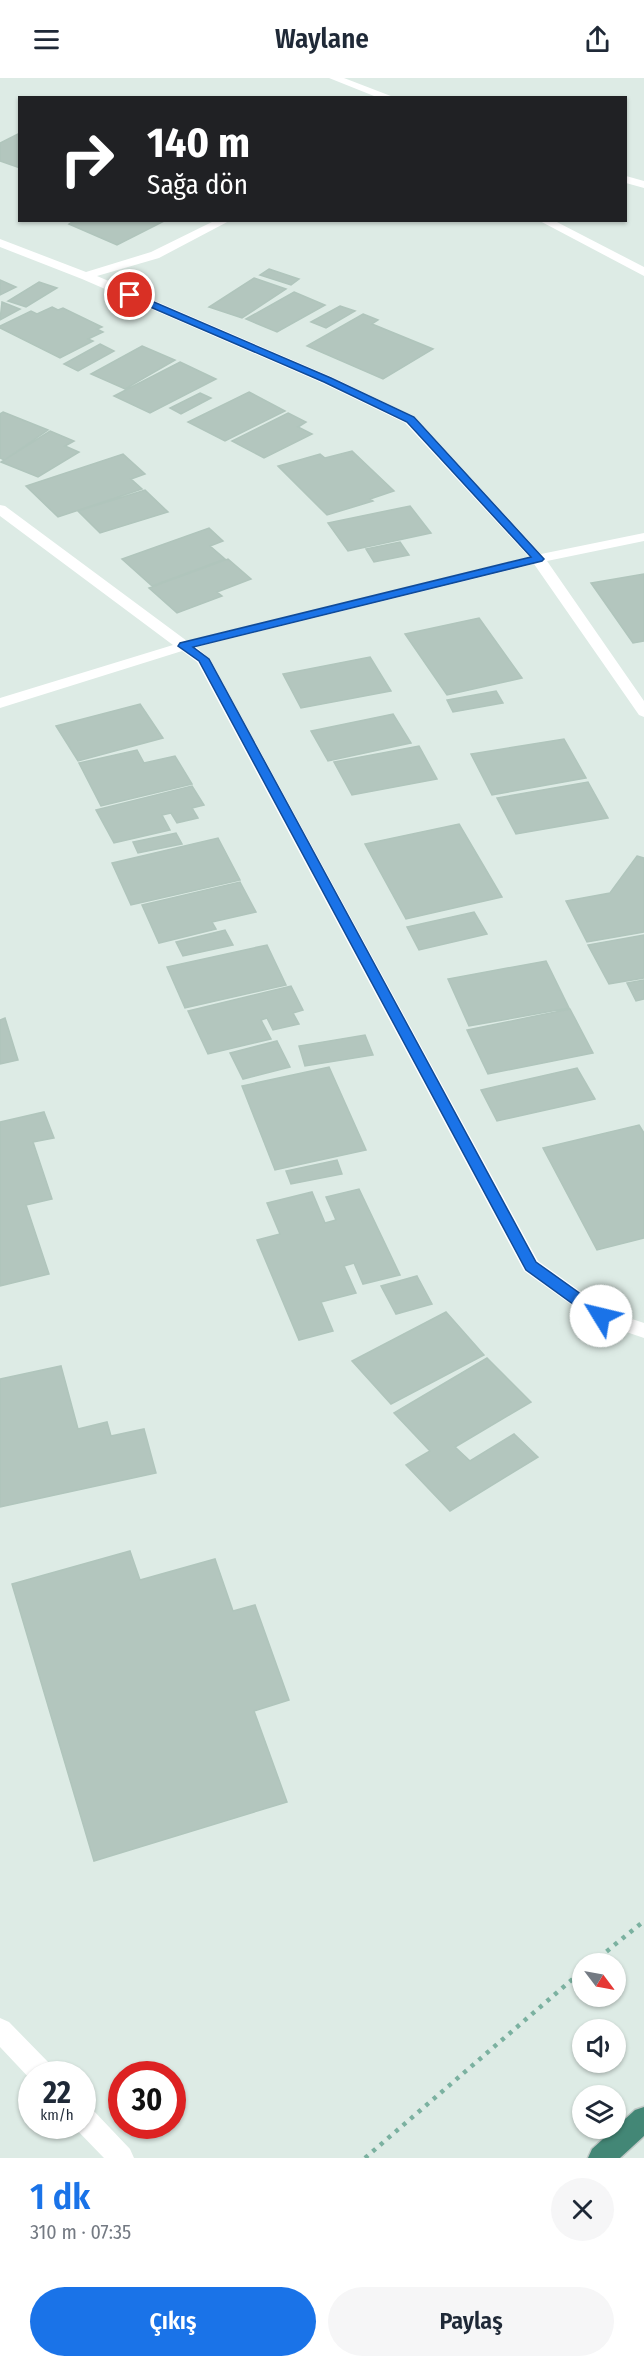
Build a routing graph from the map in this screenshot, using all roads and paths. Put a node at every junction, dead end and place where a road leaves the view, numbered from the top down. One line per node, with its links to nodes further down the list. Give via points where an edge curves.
1 (334, 78): 2 (street)
2 (386, 96)
3 (627, 179): 4 (street)
4 (644, 185)
5 (222, 222): 9 (street, via 155,255)
6 (547, 222): 8 (street)
7 (0, 243): 9 (street)
8 (644, 272)
9 (87, 276): 12 (street, via 410,420)
10 (0, 509): 13 (street)
11 (644, 537): 12 (street)
12 (538, 559): 13 (street); 15 (street)
13 (184, 646): 14 (street); 16 (street, via 203,659 531,1266 601,1316)
14 (0, 702)
15 (644, 712)
16 (644, 1331)
17 (644, 1921): 18 (path)
18 (605, 1953)
19 (572, 1980): 25 (path)
20 (0, 2030): 21 (street)
21 (30, 2061)
22 (644, 2119): 26 (highway)
23 (96, 2132): 24 (street)
24 (121, 2158)
25 (366, 2158)
26 (601, 2158)

